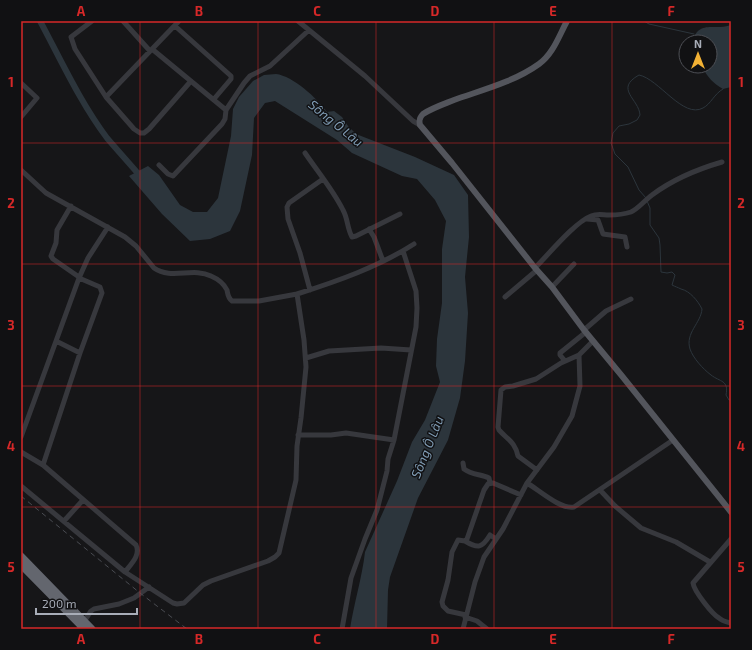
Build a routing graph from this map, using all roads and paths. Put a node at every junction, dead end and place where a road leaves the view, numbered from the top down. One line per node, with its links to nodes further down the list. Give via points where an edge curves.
1 (92, 21): 11 (street, via 70,39)
2 (123, 21): 8 (street)
3 (179, 21): 6 (street)
4 (298, 21): 7 (street)
5 (567, 21): 15 (main road, via 552,49 539,64 504,82 431,110 420,118)
6 (175, 26): 8 (street); 12 (street, via 231,76)
7 (309, 30): 13 (street, via 270,66 250,76); 15 (street)
8 (151, 50): 9 (street); 11 (street)
9 (191, 81): 11 (street, via 144,133 134,129); 12 (street)
10 (21, 83): 14 (street, via 37,98)
11 (106, 97)
12 (214, 99): 13 (street)
13 (226, 110): 18 (street, via 222,124 173,176)
14 (21, 117)
15 (420, 125): 31 (main road)
16 (305, 153): 20 (street)
17 (722, 162): 23 (street, via 665,186 631,212 597,214)
18 (159, 165)
19 (21, 170): 21 (street, via 46,193)
20 (323, 179): 25 (street, via 344,210 352,237); 34 (street, via 287,207 288,219)
21 (71, 206): 24 (street); 32 (street, via 57,230 56,243 50,256)
22 (400, 214): 25 (street)
23 (586, 219): 27 (street, via 598,220 603,234 625,237); 31 (street, via 564,237)
24 (108, 227): 32 (street); 35 (street, via 132,242 158,271 209,275 224,286 228,298 232,301 259,301)
25 (369, 229): 29 (street)
26 (414, 244): 28 (street)
27 (627, 247)
28 (403, 251): 29 (street); 41 (street, via 417,299 417,318)
29 (383, 261): 34 (street, via 346,278)
30 (574, 264): 33 (street)
31 (536, 269): 33 (main road); 36 (street)
32 (79, 277): 39 (street); 42 (street, via 100,287 102,293)
33 (552, 287): 38 (main road)
34 (310, 290): 35 (street)
35 (297, 294): 44 (street)
36 (505, 297)
37 (631, 299): 38 (street, via 606,311)
38 (585, 331): 40 (main road); 45 (street, via 560,353)
39 (56, 341): 42 (street); 47 (street)
40 (593, 341): 43 (street); 49 (main road)
41 (410, 350): 44 (street, via 389,348 329,351); 48 (street)
42 (80, 353): 52 (street)
43 (579, 355): 45 (street); 53 (street, via 580,386 572,416 554,447)
44 (306, 358): 46 (street)
45 (565, 361): 53 (street, via 536,379 505,387 501,392 498,430 513,443 518,456)
46 (298, 435): 48 (street, via 346,433); 69 (street, via 296,480 278,555 208,582 181,604 173,603)
47 (21, 437)
48 (394, 440): 74 (street, via 377,510 351,578)
49 (673, 440): 57 (street); 60 (main road)
50 (21, 452): 52 (street)
51 (463, 463): 54 (street, via 466,471 488,478)
52 (43, 466): 59 (street)
53 (536, 470): 55 (street)
54 (490, 483): 58 (street); 64 (street, via 484,490)
55 (527, 483): 57 (street, via 568,508 580,504); 58 (street)
56 (21, 486): 61 (street)
57 (600, 490): 66 (street, via 641,528 676,542)
58 (521, 495): 63 (street)
59 (83, 500): 61 (street); 68 (street, via 136,545 138,554)
60 (731, 512)
61 (64, 521): 68 (street)
62 (731, 538): 66 (street)
63 (496, 539): 64 (street, via 490,535 484,545 479,546); 70 (street, via 481,563)
64 (465, 541): 70 (street, via 458,540 453,549 442,602 448,611)
65 (21, 556): 72 (highway)
66 (710, 562): 71 (street, via 694,581 693,586 719,619)
67 (21, 565): 72 (highway)
68 (125, 572): 69 (street)
69 (149, 587): 72 (street, via 123,603 94,609)
70 (466, 616): 75 (street); 76 (street)
71 (731, 623)
72 (82, 626): 73 (highway)
73 (92, 629)
74 (342, 629)
75 (463, 629)
76 (487, 629)

